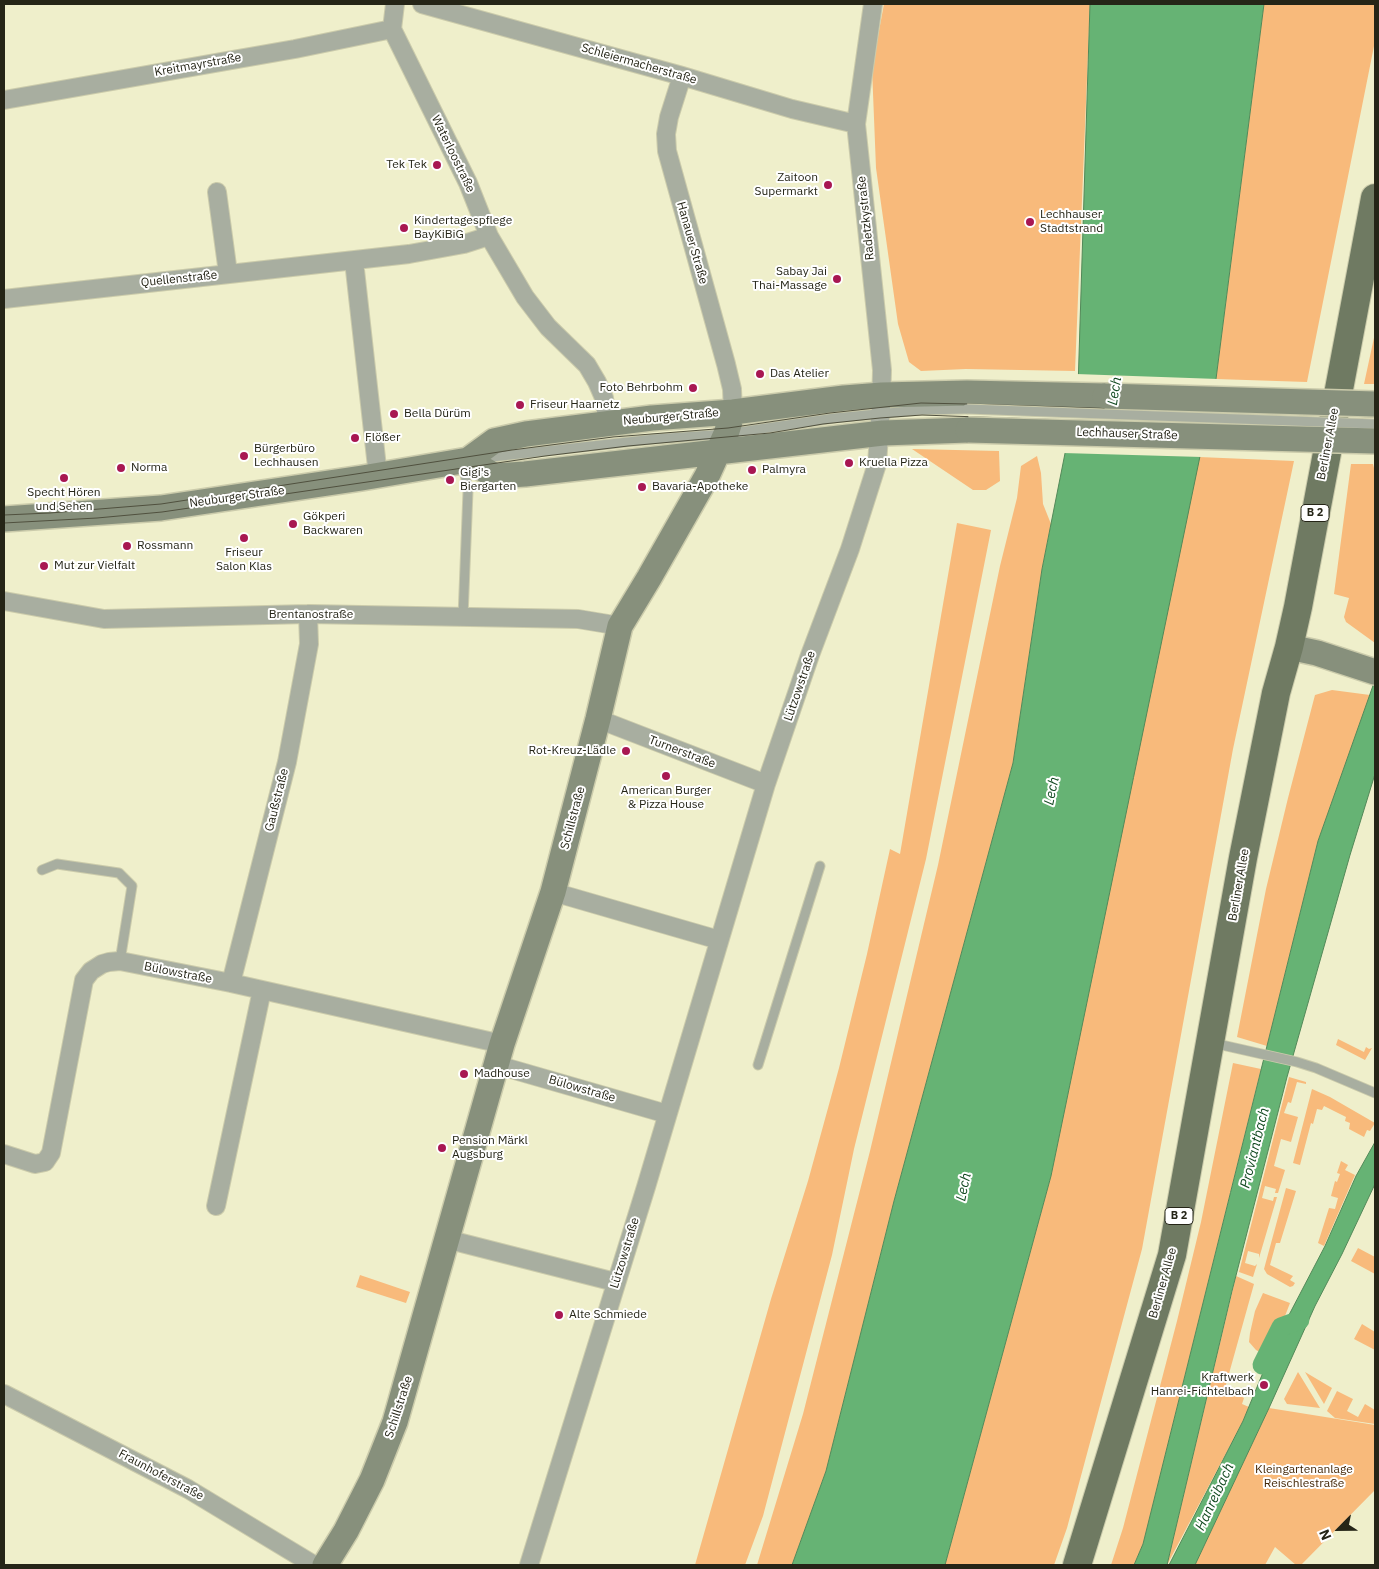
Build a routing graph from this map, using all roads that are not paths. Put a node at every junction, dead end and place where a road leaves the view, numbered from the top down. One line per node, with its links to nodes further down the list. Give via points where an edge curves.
1 (395, 4): 4 (street)
2 (422, 4): 5 (street, Schleiermacherstraße)
3 (873, 4): 7 (street, Radetzkystraße)
4 (392, 29): 6 (street, Kreitmayrstraße); 10 (street, Waterloostraße, via 468,183)
5 (682, 76): 7 (street, Schleiermacherstraße, via 792,109); 19 (street, Hanauer Straße, via 669,117 667,151 732,389)
6 (4, 100)
7 (856, 124): 16 (street, Radetzkystraße, via 882,370)
8 (218, 192): 12 (street)
9 (1375, 198): 28 (main road, Berliner Allee / B 2)
10 (489, 236): 11 (street, Quellenstraße, via 409,254); 17 (street, Waterloostraße, via 525,297 548,327 587,365 604,398)
11 (354, 260): 12 (street, Quellenstraße); 22 (street)
12 (228, 274): 13 (street, Quellenstraße)
13 (4, 299)
14 (1375, 404): 15 (street, Lechhauser Straße, bridge)
15 (967, 410): 16 (street, Lechhauser Straße); 16 (street, Lechhauser Straße); 18 (lane, bridge); 20 (street, Lechhauser Straße, bridge)
16 (880, 414): 19 (street, Neuburger Straße); 19 (street, Neuburger Straße, via 844,398); 31 (street, Lützowstraße, via 877,464)
17 (608, 423): 19 (street, Neuburger Straße, via 652,418); 21 (street, Neuburger Straße, via 494,441)
18 (1375, 424)
19 (726, 432): 21 (street, Neuburger Straße, via 550,472 495,476); 27 (street, Schillstraße, via 706,476)
20 (1375, 441)
21 (465, 460): 22 (street, Neuburger Straße); 26 (lane, via 468,491)
22 (378, 476): 23 (street, Neuburger Straße, via 161,508)
23 (4, 519)
24 (4, 601): 25 (street, Brentanostraße, via 104,619)
25 (308, 614): 26 (street, Brentanostraße); 37 (street, Gaußstraße, via 309,644 287,762)
26 (464, 617): 27 (street, Brentanostraße, via 578,619)
27 (620, 626): 30 (street, Schillstraße)
28 (1289, 647): 29 (street); 39 (main road, Berliner Allee / B 2, via 1276,693 1243,858)
29 (1372, 670)
30 (598, 720): 31 (street, Turnerstraße); 34 (street, Schillstraße)
31 (766, 784): 35 (street, Lützowstraße)
32 (820, 866): 41 (lane)
33 (42, 870): 36 (lane, via 57,864 119,872 132,886)
34 (553, 892): 35 (street); 40 (street, Schillstraße)
35 (719, 940): 43 (street, Lützowstraße)
36 (120, 961): 37 (street, Bülowstraße); 44 (street, Bülowstraße, via 102,964 84,980 51,1153 45,1162 35,1164)
37 (231, 983): 38 (street, Bülowstraße)
38 (262, 990): 40 (street, Bülowstraße); 45 (street)
39 (1221, 1045): 42 (lane, via 1297,1062); 52 (main road, Berliner Allee / B 2, via 1172,1254)
40 (500, 1054): 43 (street, Bülowstraße); 46 (street, Schillstraße)
41 (758, 1065)
42 (1375, 1093)
43 (667, 1114): 47 (street, Lützowstraße)
44 (4, 1154)
45 (216, 1206)
46 (446, 1239): 47 (street); 50 (street, Schillstraße, via 395,1422 372,1480)
47 (615, 1282): 51 (street, Lützowstraße)
48 (4, 1394): 49 (street, Fraunhoferstraße, via 188,1489)
49 (314, 1565)
50 (325, 1565)
51 (529, 1565)
52 (1077, 1565)

